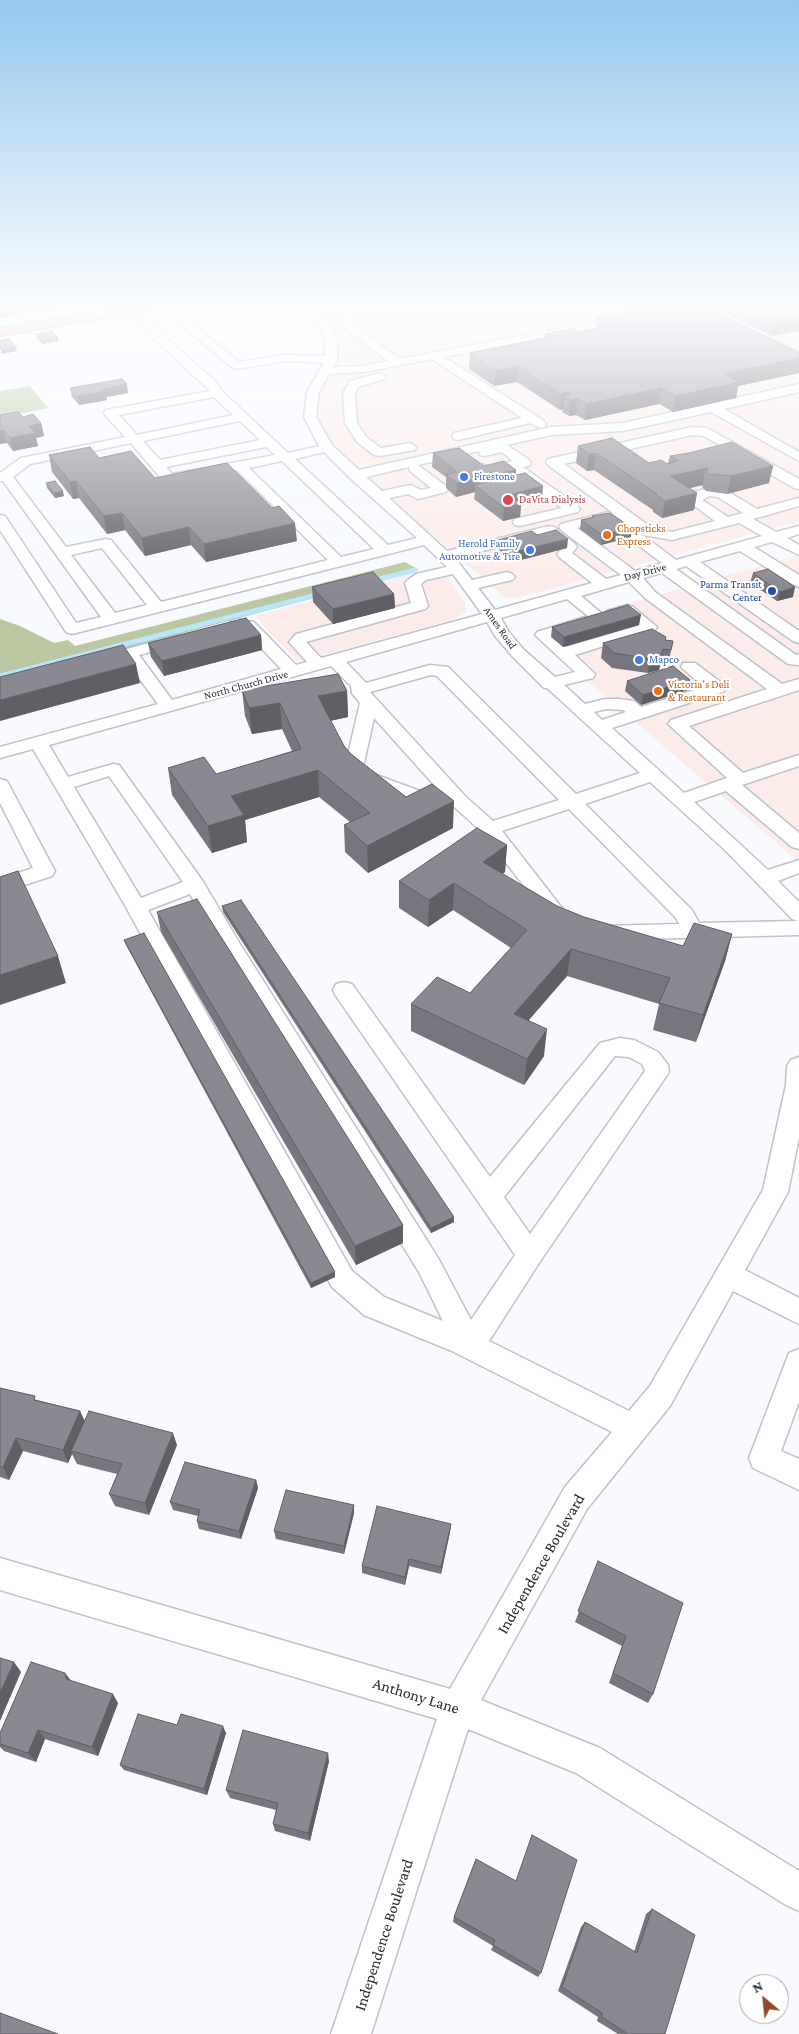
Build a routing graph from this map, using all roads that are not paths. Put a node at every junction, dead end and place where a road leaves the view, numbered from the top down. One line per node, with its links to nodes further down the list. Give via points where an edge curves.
1 (181, 400): 15 (street, via 110,413)
2 (225, 400): 8 (street)
3 (312, 400): 19 (street, Ames Road, via 310,417)
4 (349, 400): 17 (street, via 352,423 361,439 374,450 384,452)
5 (503, 400): 9 (street)
6 (748, 400): 7 (street)
7 (713, 408): 11 (street, via 623,427); 21 (street)
8 (243, 417): 10 (street); 15 (street)
9 (532, 419): 11 (street); 13 (street)
10 (256, 429): 12 (street); 16 (street)
11 (551, 431): 14 (street)
12 (238, 433)
13 (449, 438)
14 (519, 438): 24 (street); 28 (street)
15 (134, 439): 20 (street); 29 (street, via 26,461)
16 (270, 442): 23 (street); 25 (street)
17 (421, 444)
18 (163, 448): 20 (street)
19 (327, 448): 23 (street); 28 (street, Ames Road)
20 (145, 451): 25 (street)
21 (796, 454)
22 (468, 456): 27 (street, via 486,471); 27 (street, via 504,448 524,463); 31 (street, via 415,468 441,489 418,495 411,489)
23 (285, 457): 26 (street); 42 (street)
24 (552, 462): 30 (street, via 692,431 707,432); 35 (street, via 648,532 672,536)
25 (156, 465): 26 (street, via 170,479)
26 (240, 466): 46 (street)
27 (512, 466): 36 (street, via 573,509)
28 (355, 475): 31 (street, Ames Road)
29 (3, 476): 44 (street)
30 (799, 485)
31 (378, 496): 40 (street, Ames Road)
32 (799, 502): 33 (street)
33 (748, 516): 35 (street); 35 (street, via 722,494 710,492 696,496 695,501); 38 (street)
34 (0, 519): 58 (street, via 72,629)
35 (726, 522)
36 (509, 524)
37 (799, 530): 38 (street, Day Drive)
38 (775, 537): 41 (street, Day Drive); 43 (street)
39 (448, 540): 40 (street)
40 (429, 542): 42 (street); 45 (street, Ames Road)
41 (742, 546): 47 (street, Day Drive); 51 (street)
42 (384, 550): 46 (street)
43 (799, 551)
44 (64, 552): 55 (street, via 106,543); 58 (street)
45 (445, 556): 48 (street, Ames Road); 53 (street, via 549,530 570,547 564,554)
46 (337, 562): 55 (street)
47 (675, 564): 49 (street, Day Drive); 49 (street, via 608,516 566,527); 61 (street); 64 (street, via 794,661)
48 (457, 568): 52 (street, Ames Road); 65 (street, via 421,577 413,584 420,606 302,637 297,642)
49 (632, 576): 53 (street, Day Drive); 71 (street, via 650,595)
50 (507, 577): 52 (street)
51 (799, 582)
52 (468, 584): 56 (street, Ames Road)
53 (602, 584): 54 (street, Day Drive)
54 (570, 594): 56 (street, Day Drive); 57 (street)
55 (156, 607): 58 (street)
56 (492, 617): 65 (street, North Church Drive); 69 (street, Ames Road, via 500,633 518,654)
57 (599, 618): 63 (street, via 542,635); 63 (street, via 627,610 649,627)
58 (111, 619)
59 (222, 628): 68 (street, via 248,625)
60 (194, 636): 62 (street)
61 (799, 638)
62 (129, 653): 66 (street); 73 (street)
63 (563, 653): 69 (street, via 587,674)
64 (799, 659)
65 (327, 662): 68 (street, North Church Drive); 72 (street, via 359,685)
66 (83, 665)
67 (689, 667): 75 (street, via 717,688)
68 (293, 672): 73 (street, North Church Drive)
69 (550, 684): 74 (street, Ames Road)
70 (799, 684): 71 (street)
71 (779, 690): 81 (street, via 677,724)
72 (365, 696): 85 (street, via 430,670 442,672); 86 (street); 86 (street, via 360,770 450,808)
73 (168, 706): 77 (street, North Church Drive)
74 (580, 711): 75 (street, via 618,704 628,705); 76 (street, Ames Road)
75 (638, 714): 76 (street)
76 (598, 728): 80 (street, Ames Road)
77 (38, 742): 78 (street, North Church Drive); 82 (street)
78 (0, 753)
79 (799, 760): 81 (street)
80 (652, 775): 84 (street, Ames Road); 85 (street)
81 (734, 782): 84 (street); 88 (street)
82 (62, 784): 91 (street, via 113,769); 93 (street)
83 (0, 785): 92 (street, via 45,871)
84 (681, 800): 90 (street, Ames Road)
85 (573, 801): 87 (street); 97 (street, via 685,915)
86 (464, 806): 87 (street)
87 (490, 829): 95 (street)
88 (799, 843)
89 (799, 866): 90 (street)
90 (764, 879): 94 (street, Ames Road)
91 (195, 885): 93 (street); 106 (street, via 429,1266)
92 (0, 886)
93 (136, 907): 106 (street, via 342,1279 374,1306)
94 (799, 914)
95 (562, 922)
96 (799, 928): 97 (street)
97 (692, 930): 98 (street)
98 (589, 934)
99 (344, 990): 102 (street)
100 (799, 1066): 101 (street, Independence Boulevard)
101 (796, 1109): 104 (street, Independence Boulevard, via 775,1192)
102 (490, 1196): 103 (street); 103 (street, via 608,1049 620,1046 634,1049 656,1065 657,1072)
103 (530, 1254): 106 (street)
104 (728, 1275): 105 (street); 108 (street, Independence Boulevard, via 660,1396)
105 (799, 1312)
106 (470, 1346): 108 (street)
107 (799, 1362): 109 (street, via 764,1458)
108 (634, 1428): 111 (street, Independence Boulevard, via 576,1498)
109 (799, 1476)
110 (0, 1574): 111 (street, Anthony Lane)
111 (458, 1708): 112 (street, Anthony Lane, via 588,1760); 113 (street, Independence Boulevard)
112 (799, 1892)
113 (351, 2034)

